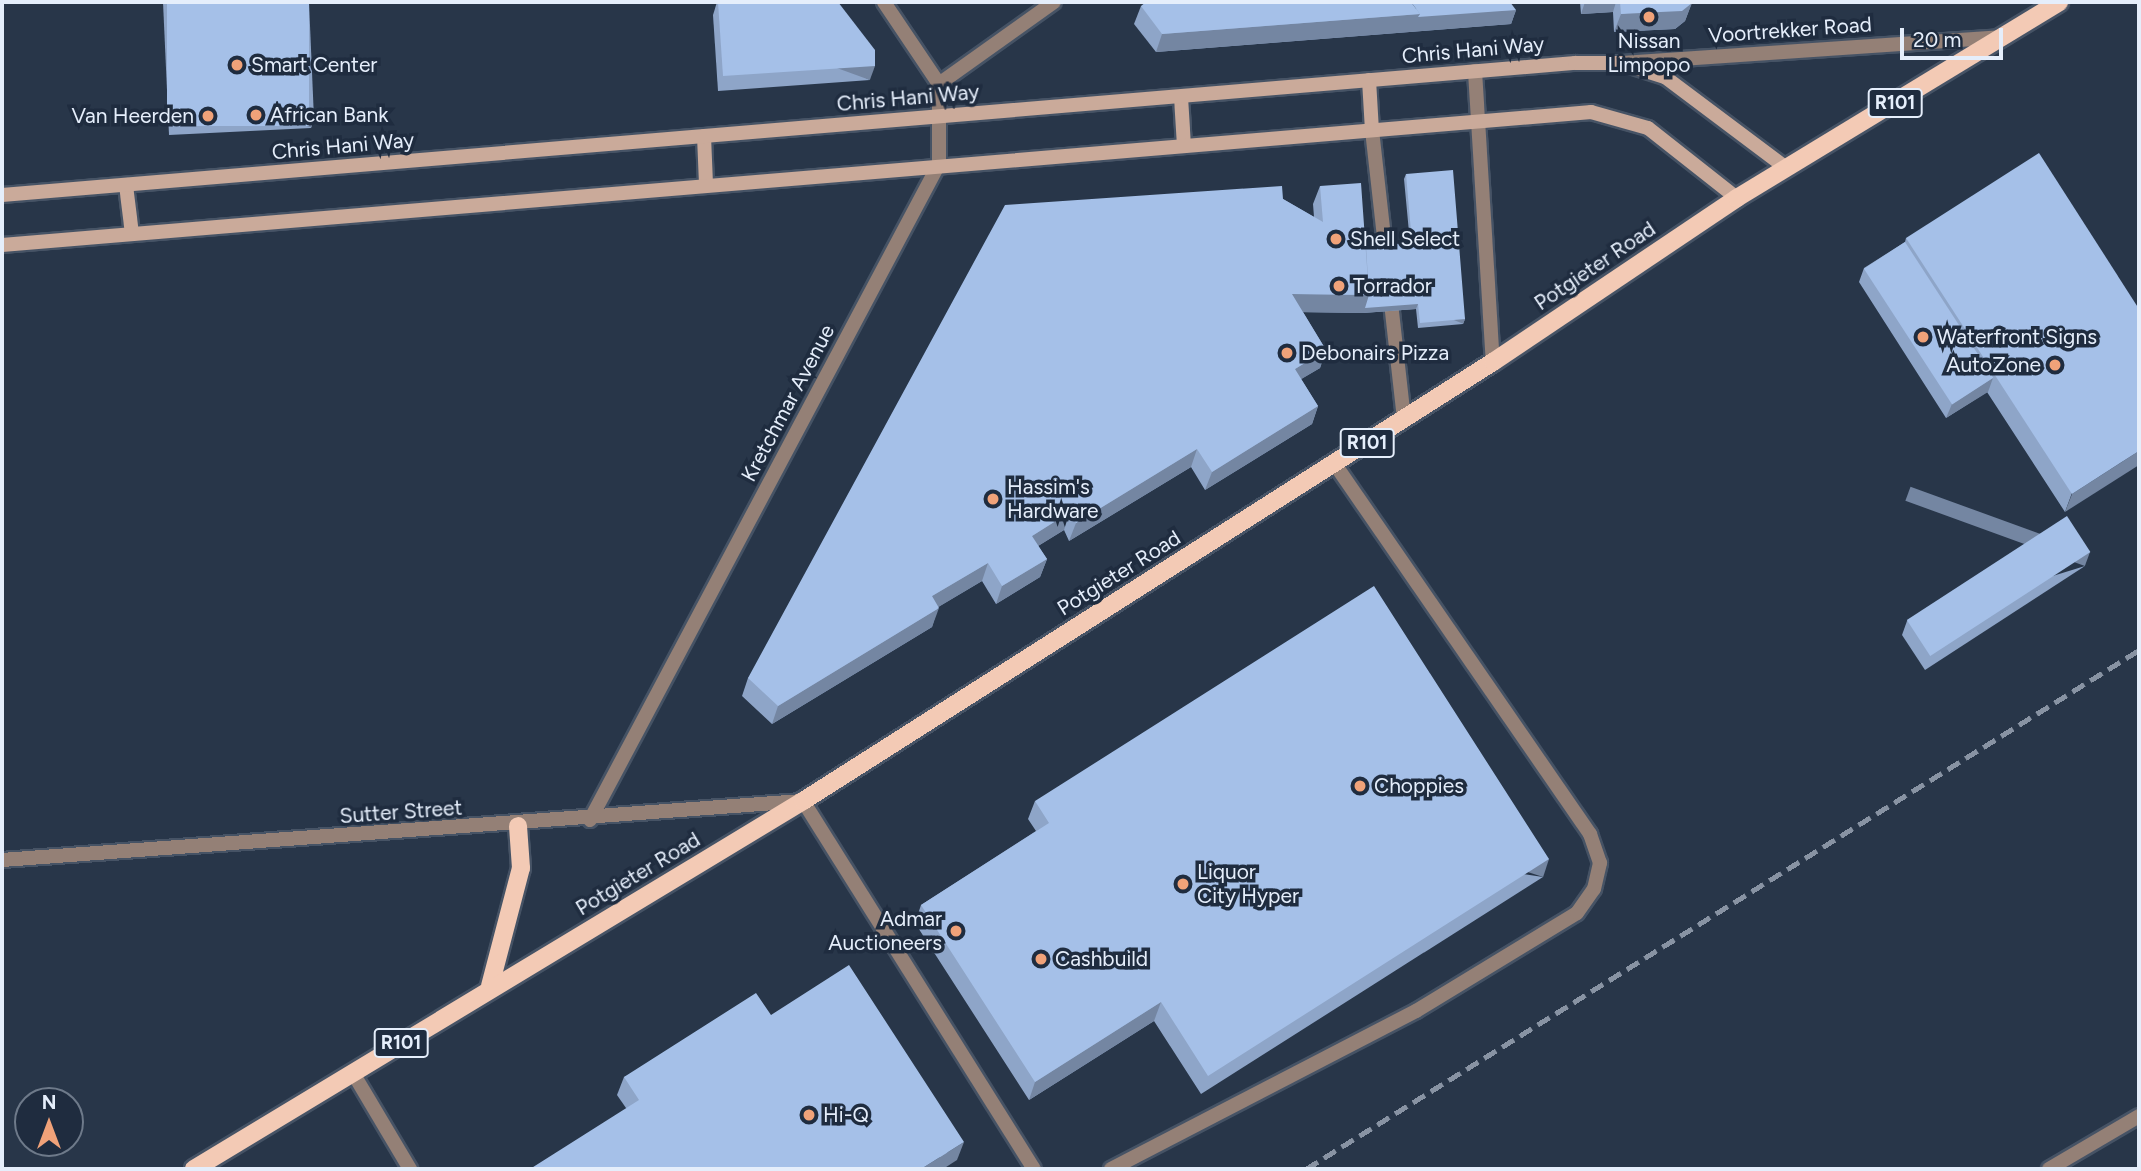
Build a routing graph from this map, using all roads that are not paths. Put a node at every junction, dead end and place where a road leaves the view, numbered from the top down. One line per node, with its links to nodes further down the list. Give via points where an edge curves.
1 (884, 2): 9 (street)
2 (1054, 2): 9 (street)
3 (2059, 2): 4 (main road, Potgieter Road / R101)
4 (2034, 10): 5 (main road, Potgieter Road / R101)
5 (2003, 37): 6 (street, Voortrekker Road); 17 (main road, Potgieter Road / R101)
6 (1621, 63): 7 (main road, Chris Hani Way); 17 (main road, Chris Hani Way, via 1665,77)
7 (1475, 71): 8 (main road, Chris Hani Way); 12 (street)
8 (1369, 80): 10 (main road, Chris Hani Way); 13 (main road)
9 (939, 84): 11 (street, Kretchmar Avenue)
10 (1181, 97): 11 (main road, Chris Hani Way); 15 (main road)
11 (938, 116): 14 (main road, Chris Hani Way); 16 (street, Kretchmar Avenue)
12 (1479, 121): 13 (main road); 21 (main road, via 1618,116 1697,162); 24 (street)
13 (1372, 130): 15 (main road); 25 (street)
14 (704, 136): 18 (main road); 19 (main road, Chris Hani Way)
15 (1184, 146): 16 (main road)
16 (939, 164): 18 (main road); 28 (street, Kretchmar Avenue)
17 (1786, 169): 21 (main road, Potgieter Road / R101)
18 (706, 184): 22 (main road)
19 (126, 185): 20 (main road, Chris Hani Way); 22 (main road)
20 (2, 195)
21 (1737, 198): 24 (main road, Potgieter Road / R101)
22 (132, 234): 23 (main road)
23 (2, 245)
24 (1493, 362): 25 (main road, Potgieter Road / R101)
25 (1404, 419): 26 (main road, Potgieter Road / R101)
26 (1334, 463): 27 (main road, Potgieter Road / R101); 37 (street, via 1590,834 1600,863 1594,889 1577,913 1416,1011)
27 (803, 801): 28 (street, Sutter Street); 31 (main road, Potgieter Road / R101); 36 (street)
28 (590, 820): 29 (street, Sutter Street)
29 (518, 826): 30 (street, Sutter Street); 31 (main road, via 521,868)
30 (2, 860)
31 (490, 986): 32 (main road, Potgieter Road / R101)
32 (353, 1073): 34 (main road, Potgieter Road / R101); 35 (street)
33 (2139, 1116): 38 (street)
34 (194, 1169)
35 (410, 1169)
36 (1034, 1169)
37 (1111, 1169)
38 (2049, 1169)

